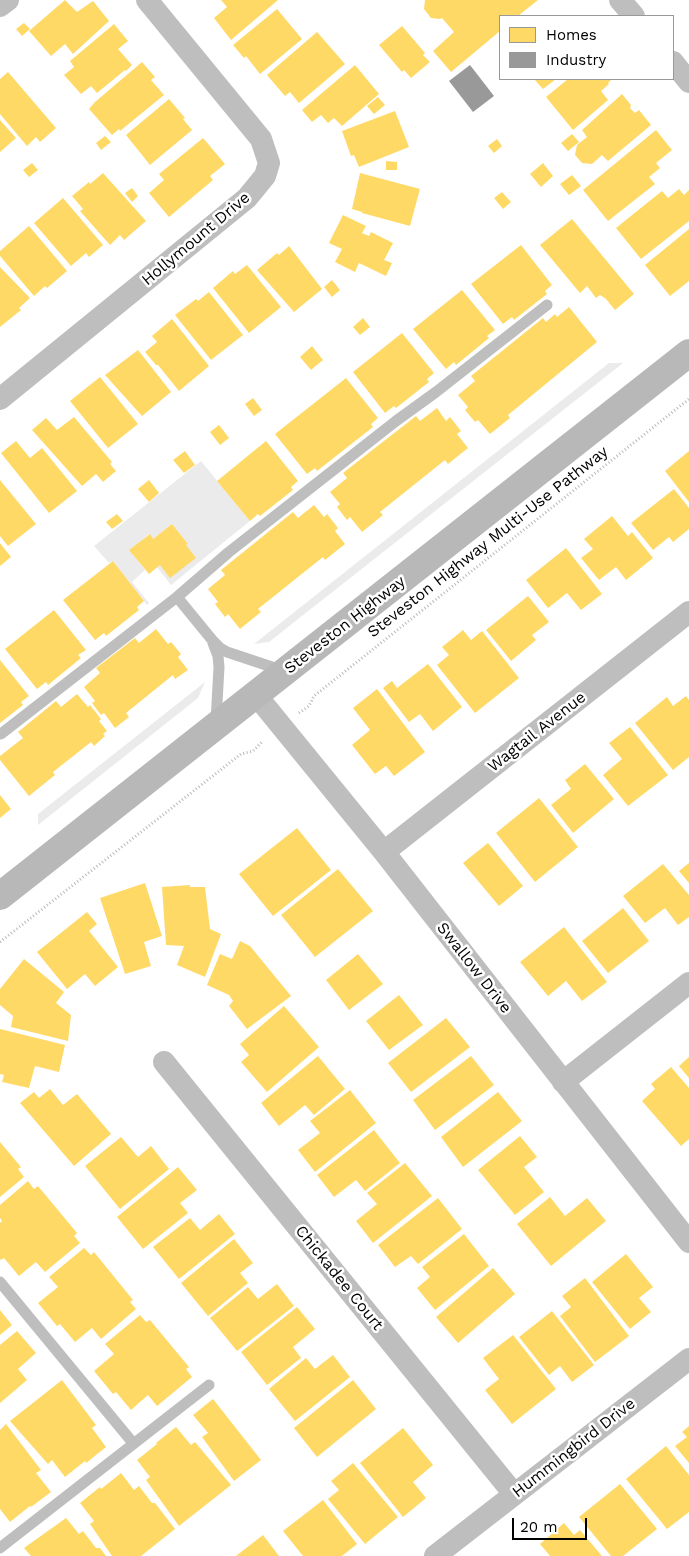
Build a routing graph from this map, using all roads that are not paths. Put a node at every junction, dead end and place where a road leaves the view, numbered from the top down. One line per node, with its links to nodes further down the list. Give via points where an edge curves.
1 (8, 0): 4 (street)
2 (147, 0): 10 (street, Hollymount Drive, via 253,128 274,163 247,198)
3 (620, 0): 5 (street)
4 (0, 6)
5 (633, 15)
6 (674, 63): 7 (street)
7 (689, 82)
8 (547, 305): 11 (lane, via 396,420)
9 (689, 353): 14 (main road, Steveston Highway)
10 (0, 399)
11 (176, 597): 13 (lane); 17 (lane)
12 (689, 612): 18 (street, Wagtail Avenue)
13 (213, 642): 14 (lane, via 227,652); 16 (lane, via 219,667)
14 (286, 672): 15 (main road, Steveston Highway)
15 (256, 695): 16 (main road, Steveston Highway); 18 (street, Swallow Drive)
16 (215, 728): 19 (main road, Steveston Highway)
17 (0, 734)
18 (384, 852): 22 (street, Swallow Drive)
19 (0, 896)
20 (689, 983): 22 (street)
21 (164, 1062): 28 (street, Chickadee Court)
22 (563, 1082): 23 (street, Swallow Drive)
23 (689, 1242)
24 (0, 1282): 27 (lane)
25 (689, 1359): 28 (street, Hummingbird Drive)
26 (209, 1385): 27 (lane)
27 (133, 1444): 29 (lane)
28 (514, 1494): 30 (street, Hummingbird Drive)
29 (0, 1548)
30 (435, 1556)

